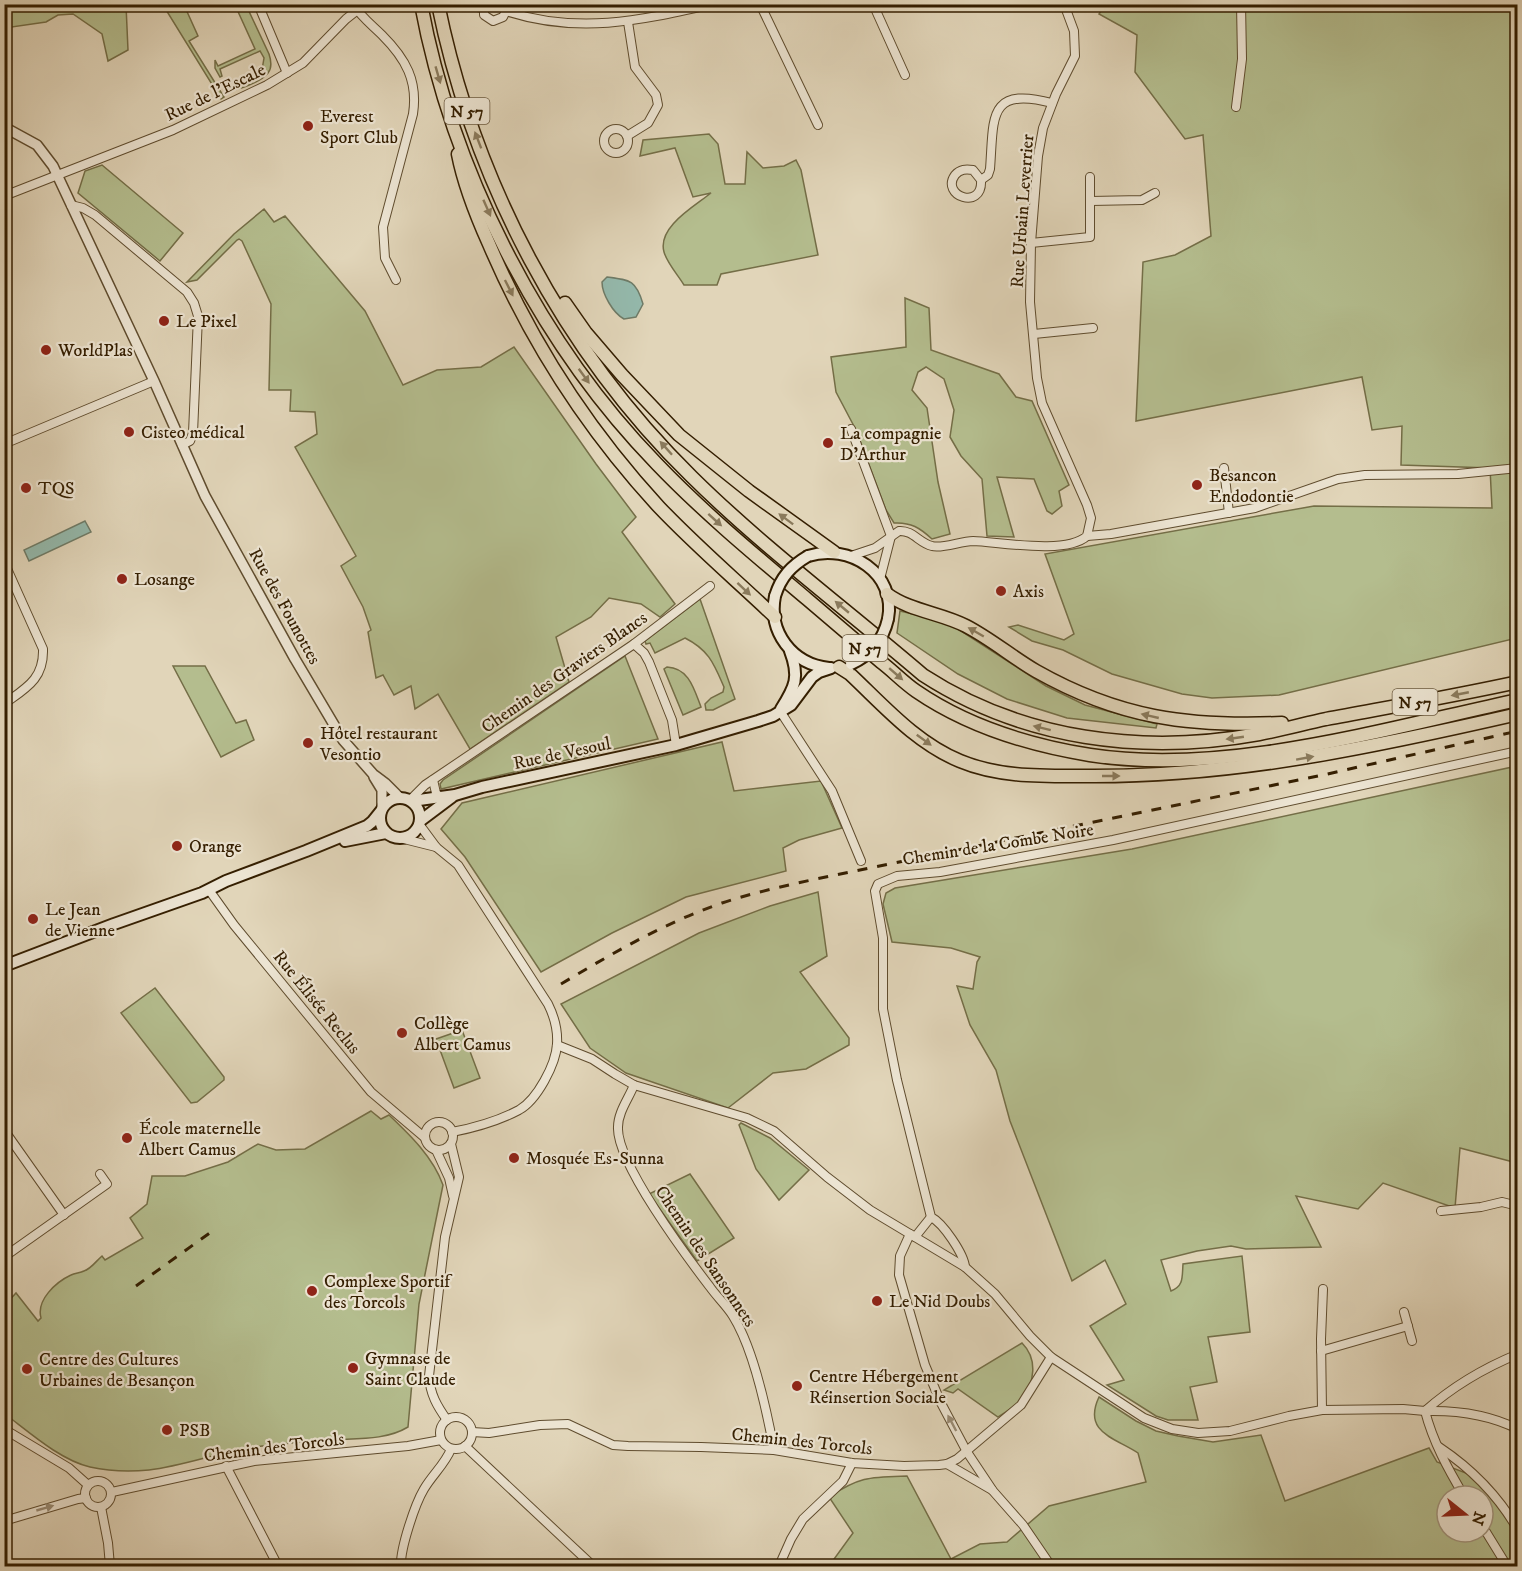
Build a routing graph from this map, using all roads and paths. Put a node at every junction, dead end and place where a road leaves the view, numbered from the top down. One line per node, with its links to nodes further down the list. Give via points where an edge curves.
1 (258, 4): 15 (street)
2 (365, 4): 12 (street, Rue de l'Escale)
3 (421, 4): 19 (highway, N 57, one-way to 19)
4 (438, 4): 30 (highway, N 57, one-way to 4, via 455,75)
5 (461, 4): 11 (street)
6 (714, 4): 14 (street)
7 (760, 4): 20 (street)
8 (873, 4): 16 (street)
9 (1064, 4): 17 (street, Rue Urbain Leverrier, via 1074,32 1075,56)
10 (1240, 4): 18 (street, via 1242,59)
11 (483, 6): 13 (street, via 486,18 493,21 500,20)
12 (355, 7): 15 (street, Rue de l'Escale, via 303,63); 32 (street, via 402,58 412,78 413,114 383,227 385,258)
13 (505, 8): 14 (street, via 558,23)
14 (628, 22): 22 (street, via 635,67 656,95 658,105 648,123)
15 (287, 73): 23 (street, Rue de l'Escale, via 173,130)
16 (905, 75)
17 (1052, 103): 25 (street, via 1014,98 999,109 994,121 990,169); 31 (street, Rue Urbain Leverrier, via 1038,156)
18 (1236, 107)
19 (450, 114): 50 (highway, one-way to 50, via 462,174 481,225 513,295 564,384 592,425 658,505); 55 (highway, N 57, one-way to 55, via 483,200 535,302 596,393 630,435 740,542 913,689 942,707 990,730 1039,745 1090,755 1159,760 1263,752)
20 (818, 124)
21 (4, 127): 23 (street, Rue des Founottes, via 43,150)
22 (627, 136)
23 (58, 176): 27 (street); 29 (street, Rue des Founottes)
24 (1090, 177): 28 (street)
25 (981, 180)
26 (1155, 193): 28 (street, via 1142,200)
27 (4, 196)
28 (1091, 201): 31 (street, via 1090,237)
29 (71, 205): 35 (street, Rue des Founottes); 38 (street, via 95,215 188,292 194,303 198,316 193,433 190,441)
30 (507, 214): 44 (highway, one-way to 30, via 711,461 653,410 586,333); 59 (highway, N 57, one-way to 30, via 1218,740 1126,742 1028,724 980,707 923,675 741,523 683,468 603,375 547,289)
31 (1031, 243): 34 (street, Rue Urbain Leverrier)
32 (396, 280)
33 (1093, 328): 34 (street)
34 (1034, 334): 43 (street, Rue Urbain Leverrier, via 1042,403 1087,505 1091,518)
35 (154, 381): 37 (street); 38 (street, Rue des Founottes)
36 (851, 429): 42 (street)
37 (4, 444)
38 (182, 445): 62 (street, Rue des Founottes, via 205,496 295,659 348,748)
39 (1224, 468): 41 (street)
40 (1518, 468): 41 (street, via 1338,479 1275,503)
41 (1229, 513): 43 (street)
42 (891, 536): 43 (street, via 904,531 934,547 973,541 1037,547 1079,542); 45 (street, via 868,552); 47 (street)
43 (1087, 536)
44 (834, 552): 45 (main road); 50 (main road, bridge, via 808,556 784,575 775,596)
45 (851, 556): 47 (main road, via 866,563)
46 (4, 562): 56 (street, via 43,649 43,659 36,678)
47 (880, 579): 49 (main road)
48 (710, 586): 51 (street, Chemin des Graviers Blancs)
49 (887, 594): 53 (main road, bridge, via 888,619 882,637 860,660); 59 (highway, one-way to 49, via 1206,724 1124,709 1051,679 964,625)
50 (774, 617): 52 (main road)
51 (634, 644): 60 (street, via 649,662 672,720); 63 (street, Chemin des Graviers Blancs)
52 (790, 651): 53 (main road, via 814,664); 57 (main road, via 796,679)
53 (840, 666): 57 (main road, Rue de Vesoul, via 812,677 791,705); 58 (highway, one-way to 58, via 909,729 942,753 980,768 1027,775 1213,772 1341,752)
54 (1518, 682): 59 (highway, N 57, one-way to 59)
55 (1518, 700)
56 (4, 704)
57 (780, 711): 60 (main road, Rue de Vesoul); 73 (street, via 832,791)
58 (1518, 714)
59 (1313, 722)
60 (676, 745): 64 (main road, Rue de Vesoul)
61 (1518, 751): 90 (street, Chemin de la Combe Noire, via 1113,840 880,882 875,891 883,938 883,1009)
62 (373, 774): 66 (street, Rue des Founottes); 67 (street, Rue des Founottes, via 382,790)
63 (433, 780): 65 (street); 66 (street, Chemin des Graviers Blancs)
64 (455, 795): 65 (main road, Rue de Vesoul); 68 (main road, Rue de Vesoul)
65 (441, 798): 66 (main road, Rue de Vesoul)
66 (407, 800): 67 (main road, via 393,798); 68 (main road, via 419,810)
67 (381, 809): 69 (main road, via 380,823); 72 (main road, via 367,826)
68 (420, 823): 70 (main road, via 414,833); 71 (street)
69 (386, 833): 70 (main road); 72 (main road)
70 (400, 838): 71 (street)
71 (436, 847): 76 (street, via 458,865 548,1004 555,1017)
72 (306, 851): 74 (main road)
73 (861, 861)
74 (209, 890): 75 (main road); 78 (street, Rue Élisée Reclus, via 371,1092)
75 (4, 966)
76 (557, 1045): 77 (street, via 592,1059); 81 (street, via 545,1079 520,1110)
77 (634, 1085): 91 (street, via 764,1125 860,1204); 111 (street, Chemin des Sansonnets, via 619,1118 621,1147 666,1227 732,1314 744,1338)
78 (410, 1125): 79 (street); 82 (street, Rue Élisée Reclus)
79 (427, 1127): 81 (street, via 439,1122 447,1124); 82 (street)
80 (4, 1130): 89 (street)
81 (452, 1132): 83 (street)
82 (424, 1137): 84 (street, via 428,1146)
83 (451, 1144): 84 (street); 86 (street, via 459,1177)
84 (436, 1150): 86 (street)
85 (100, 1174): 89 (street, via 107,1184)
86 (454, 1197): 103 (street, via 445,1237 429,1376 436,1403)
87 (1518, 1206): 88 (street, via 1502,1202)
88 (1441, 1211)
89 (64, 1215): 92 (street)
90 (932, 1217): 91 (street); 93 (street, Chemin de la Combe Noire, via 961,1254)
91 (912, 1236): 93 (street); 112 (street, one-way to 91, via 925,1365 904,1297 898,1265)
92 (4, 1257)
93 (965, 1266): 100 (street)
94 (1323, 1289): 98 (street)
95 (1404, 1312): 96 (street)
96 (1408, 1326): 97 (street); 98 (street)
97 (1412, 1341)
98 (1321, 1351): 101 (street)
99 (1518, 1354): 102 (street, via 1440,1397)
100 (1051, 1358): 101 (street, via 1144,1418 1172,1429 1198,1433 1230,1431); 112 (street, Chemin des Torcols, via 1021,1405)
101 (1322, 1410): 102 (street)
102 (1425, 1411): 104 (street, via 1476,1413); 109 (street)
103 (447, 1420): 106 (street, via 461,1418); 107 (street, via 441,1427)
104 (1518, 1429)
105 (4, 1430): 117 (street, via 69,1468)
106 (472, 1432): 108 (street); 111 (street, Chemin des Torcols, via 568,1424 613,1445)
107 (441, 1440): 110 (street); 115 (street, Chemin des Torcols)
108 (465, 1446): 110 (street); 128 (street)
109 (1438, 1446): 116 (street); 123 (street, via 1473,1472 1501,1503)
110 (451, 1449): 127 (street, via 424,1489 402,1548)
111 (774, 1450): 113 (street, Chemin des Torcols)
112 (967, 1452): 114 (street, Chemin des Torcols); 118 (street)
113 (852, 1462): 114 (street, Chemin des Torcols); 129 (street, via 843,1481 803,1519)
114 (946, 1464): 118 (street)
115 (226, 1466): 119 (street, Chemin des Torcols); 126 (street)
116 (1457, 1484)
117 (88, 1485): 119 (street, via 100,1481 108,1484); 120 (street)
118 (993, 1491): 130 (street)
119 (112, 1492): 121 (street, via 108,1504)
120 (86, 1498): 121 (street, via 93,1507); 122 (street, one-way to 120)
121 (101, 1508): 125 (street)
122 (4, 1521)
123 (1518, 1530)
124 (1493, 1544): 131 (street)
125 (110, 1566)
126 (278, 1566)
127 (401, 1566)
128 (594, 1566)
129 (779, 1566)
130 (1052, 1566)
131 (1507, 1566)

